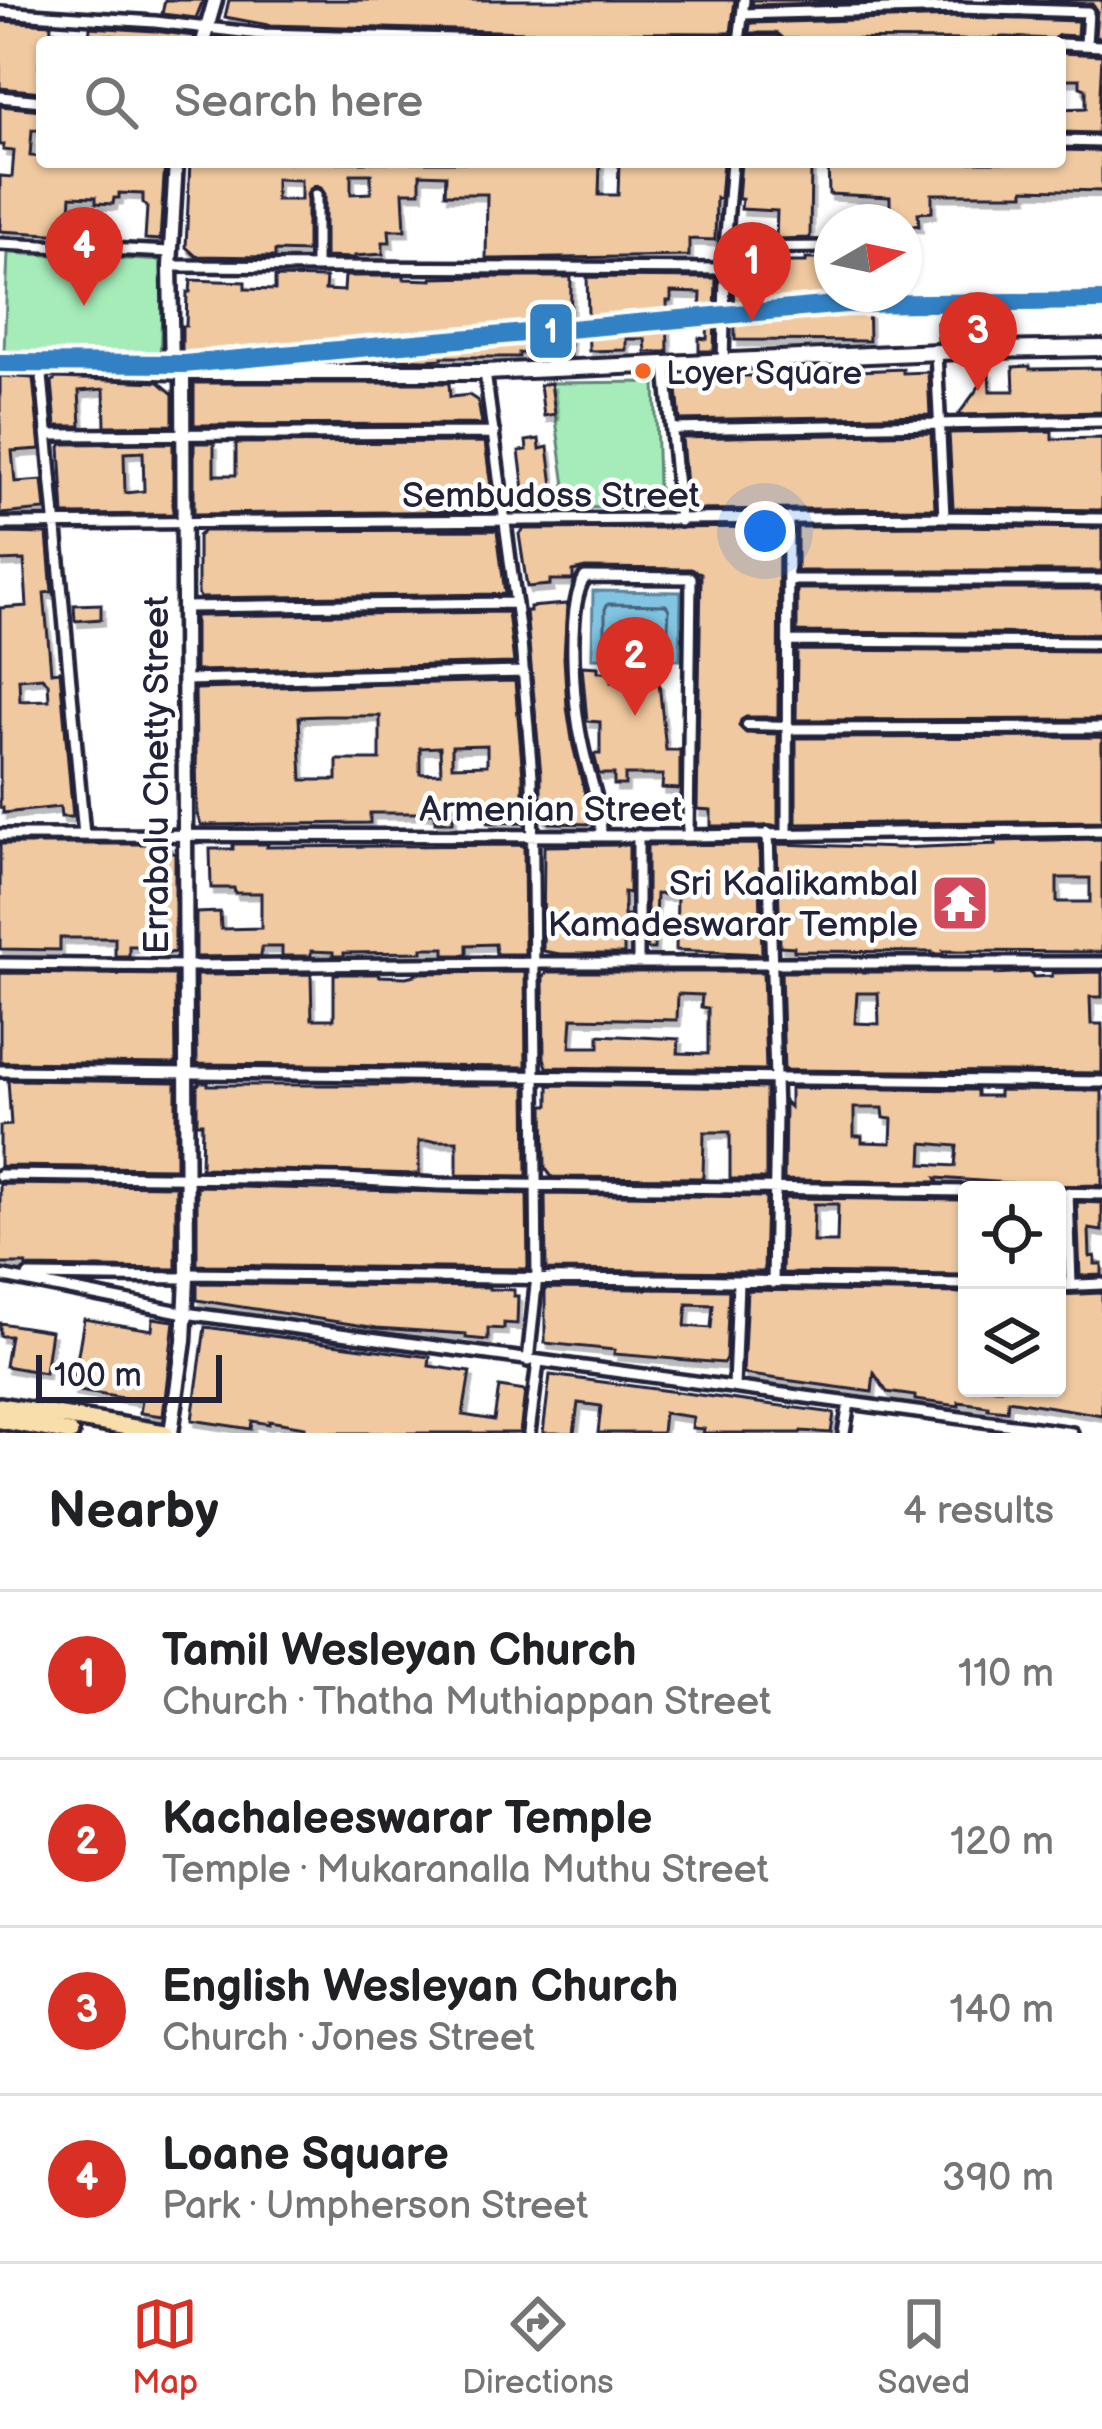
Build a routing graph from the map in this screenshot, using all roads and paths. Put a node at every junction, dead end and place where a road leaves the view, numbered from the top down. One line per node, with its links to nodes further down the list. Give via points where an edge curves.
1 (215, 0): 5 (street)
2 (744, 0): 4 (street)
3 (0, 12): 5 (street)
4 (743, 14): 7 (street); 9 (street, via 1088,12)
5 (205, 35): 6 (street)
6 (338, 36)
7 (740, 36)
8 (1066, 44): 9 (street)
9 (1086, 44): 10 (street)
10 (1102, 46)
11 (0, 98): 12 (street)
12 (36, 101)
13 (1066, 141): 14 (street)
14 (1102, 142)
15 (176, 168): 21 (street, Errabalu Chetty Street)
16 (732, 168): 20 (street)
17 (316, 195): 22 (street)
18 (0, 244): 21 (street)
19 (814, 247): 20 (street)
20 (725, 248): 23 (street)
21 (170, 259): 22 (street); 30 (street, Errabalu Chetty Street)
22 (316, 267): 23 (street)
23 (725, 269): 26 (street)
24 (1102, 348): 25 (main road)
25 (936, 352): 26 (main road); 33 (street)
26 (724, 363): 29 (main road)
27 (0, 364): 28 (main road)
28 (41, 365): 30 (main road); 37 (street)
29 (666, 366): 31 (main road); 34 (street)
30 (177, 372): 31 (main road); 35 (street, Errabalu Chetty Street)
31 (485, 372): 36 (street)
32 (1102, 421): 33 (street)
33 (939, 423): 34 (street); 38 (street)
34 (672, 429): 42 (street)
35 (181, 434): 36 (street); 37 (street); 44 (street, Errabalu Chetty Street)
36 (494, 434): 41 (street)
37 (48, 435): 43 (street)
38 (944, 517): 39 (street, Sembudoss Street); 40 (street, Sembudoss Street)
39 (788, 519): 42 (street, Sembudoss Street); 46 (street)
40 (1102, 519)
41 (505, 521): 42 (street, Sembudoss Street); 44 (street, Sembudoss Street); 48 (street)
42 (680, 521)
43 (55, 522): 44 (street, Sembudoss Street); 45 (street, Sembudoss Street); 61 (street)
44 (184, 522): 49 (street, Errabalu Chetty Street)
45 (0, 524)
46 (788, 580): 47 (street); 50 (street)
47 (1102, 580)
48 (516, 603): 49 (street); 52 (street)
49 (184, 607): 53 (street, Errabalu Chetty Street)
50 (789, 640): 51 (street); 55 (street)
51 (1102, 643)
52 (524, 672): 53 (street); 63 (street)
53 (184, 680): 62 (street, Errabalu Chetty Street)
54 (747, 725): 55 (street)
55 (789, 728): 56 (street); 59 (street)
56 (1102, 728)
57 (1102, 830): 59 (street, Armenian Street)
58 (768, 833): 59 (street, Armenian Street); 66 (street, Armenian Street); 67 (street)
59 (787, 833)
60 (0, 835): 61 (street, Armenian Street)
61 (84, 835): 62 (street, Armenian Street)
62 (185, 835): 63 (street, Armenian Street); 72 (street, Errabalu Chetty Street)
63 (533, 835): 64 (street, Armenian Street); 68 (street)
64 (601, 835): 65 (street, Armenian Street); 66 (street, via 575,672 574,602 585,577 691,578)
65 (638, 836): 66 (street, Armenian Street); 69 (street)
66 (688, 836)
67 (770, 962): 69 (street); 70 (street); 76 (street)
68 (535, 963): 69 (street); 72 (street); 75 (street)
69 (638, 963)
70 (1102, 963)
71 (0, 964): 72 (street)
72 (186, 966): 74 (street, Errabalu Chetty Street)
73 (0, 1072): 74 (street)
74 (187, 1072): 75 (street); 79 (street, Errabalu Chetty Street)
75 (536, 1076): 76 (street); 80 (street)
76 (775, 1080): 77 (street); 81 (street)
77 (1102, 1082)
78 (0, 1174): 79 (street)
79 (187, 1178): 80 (street); 87 (street, Errabalu Chetty Street)
80 (537, 1184): 81 (street); 88 (street)
81 (774, 1187): 82 (street); 90 (street)
82 (958, 1191)
83 (1066, 1193): 84 (street)
84 (1102, 1194)
85 (1066, 1240): 94 (street)
86 (3, 1276): 87 (street); 95 (street)
87 (187, 1276): 88 (street); 95 (street, Errabalu Chetty Street)
88 (537, 1276): 89 (street); 96 (street)
89 (738, 1282): 90 (street); 97 (street)
90 (773, 1283): 91 (street)
91 (958, 1284)
92 (1102, 1284): 94 (street)
93 (1066, 1286): 94 (street)
94 (1070, 1286)
95 (185, 1313): 96 (street); 102 (street, Errabalu Chetty Street)
96 (533, 1361): 97 (street); 103 (street)
97 (734, 1387): 98 (street)
98 (849, 1403): 104 (street); 105 (street)
99 (0, 1406): 102 (main road)
100 (0, 1420): 101 (main road)
101 (70, 1433)
102 (168, 1433)
103 (529, 1433)
104 (844, 1433)
105 (1072, 1433)

